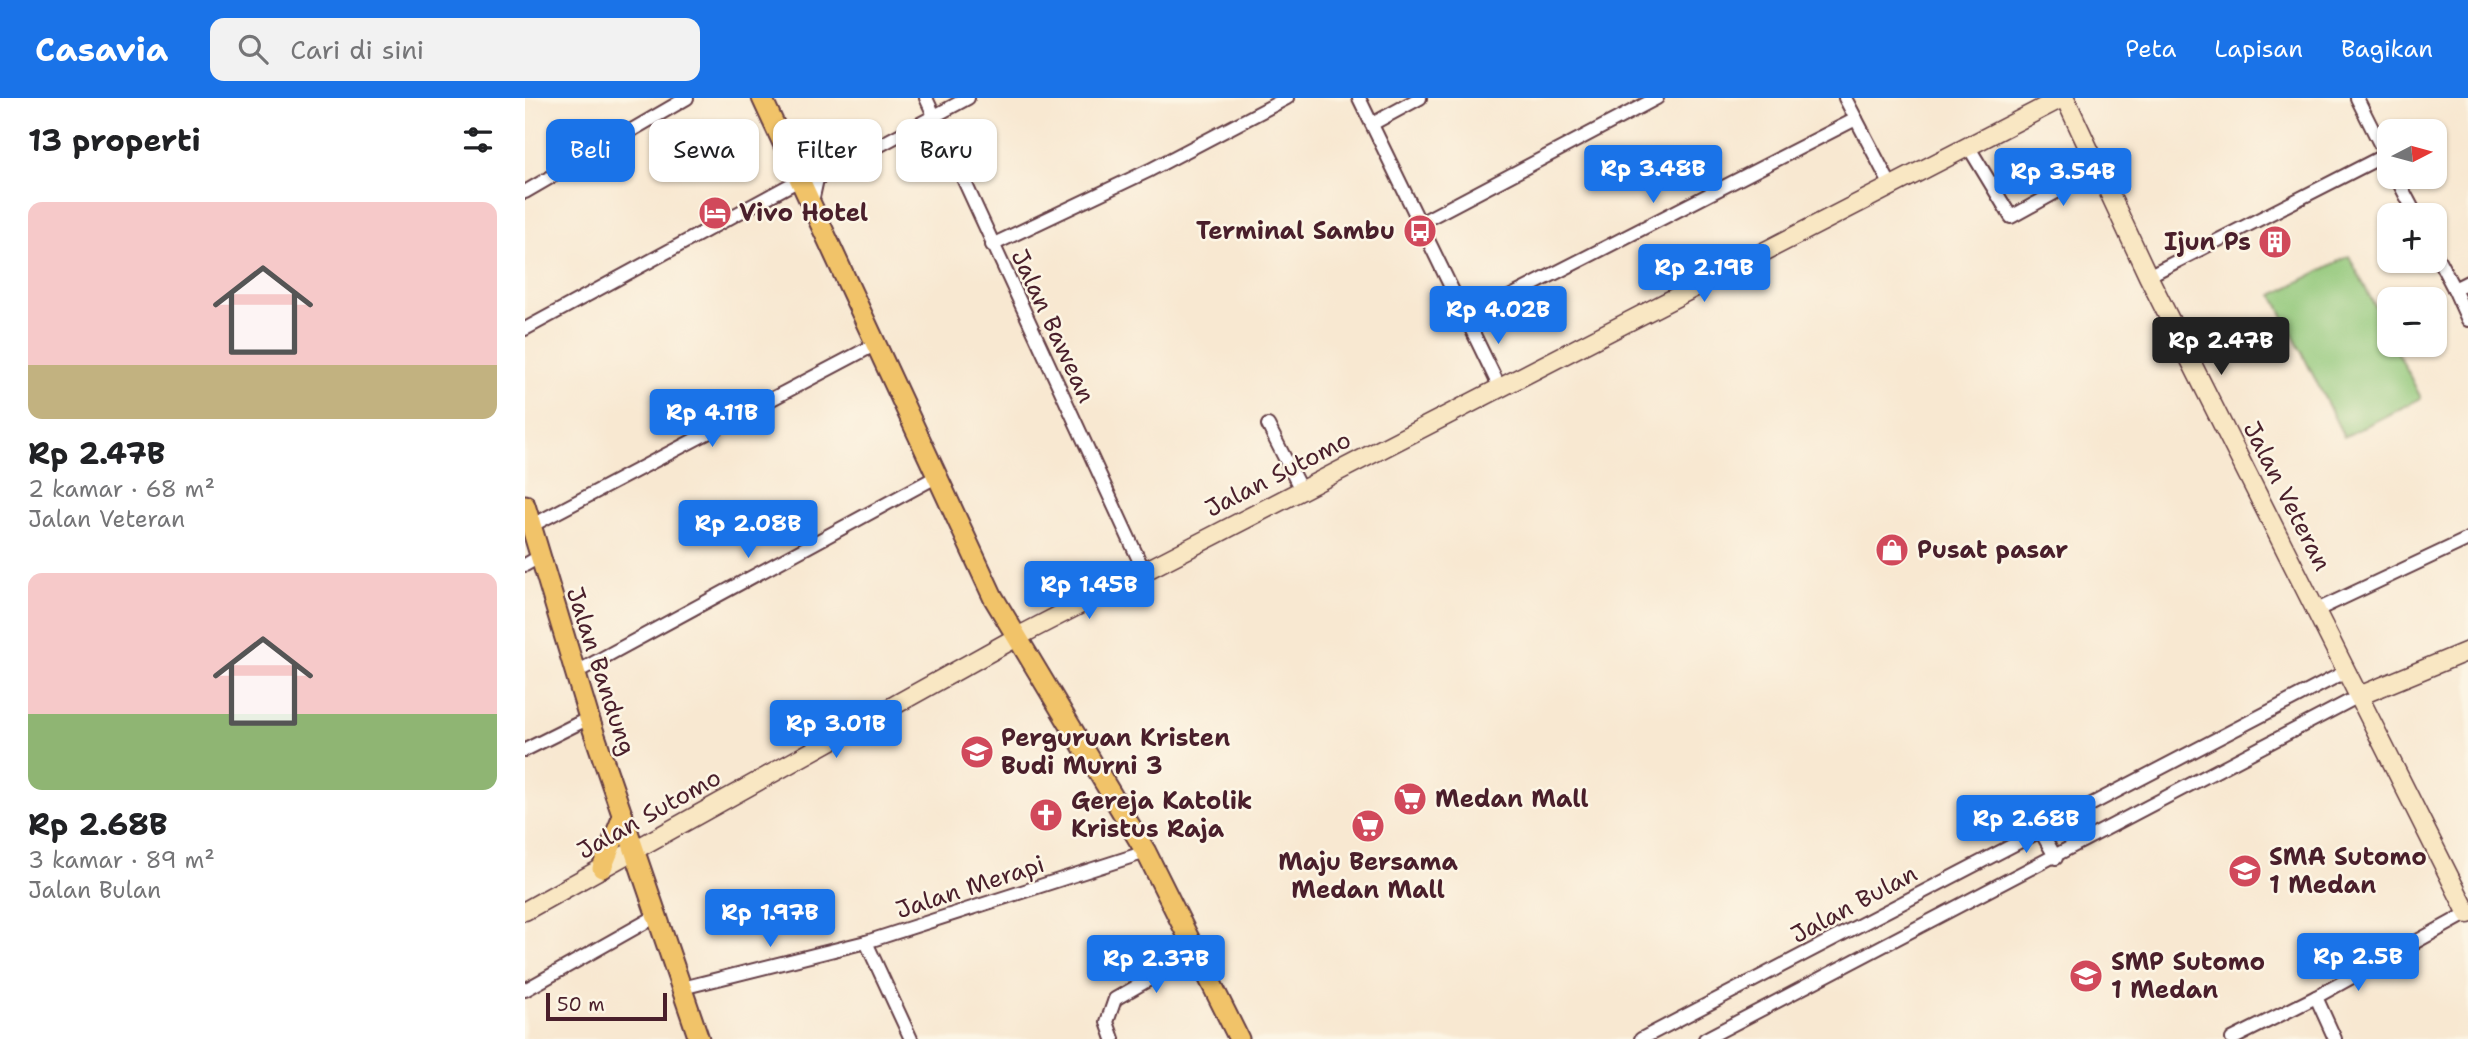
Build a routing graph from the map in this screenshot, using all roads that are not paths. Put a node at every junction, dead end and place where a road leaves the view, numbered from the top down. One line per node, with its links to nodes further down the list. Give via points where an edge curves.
1 (687, 98): 23 (street)
2 (762, 98): 14 (main road)
3 (926, 98): 12 (street, Jalan Bawean)
4 (968, 98): 12 (street)
5 (1287, 98): 26 (street)
6 (1359, 98): 15 (street)
7 (1420, 98): 15 (street)
8 (1657, 98): 25 (street)
9 (1845, 98): 13 (street)
10 (2063, 98): 17 (main road, Jalan Sutomo); 19 (main road, Jalan Veteran)
11 (2357, 98): 16 (street)
12 (934, 115): 24 (street, via 817,179); 26 (street, Jalan Bawean)
13 (1856, 119): 22 (street); 31 (street)
14 (773, 121)
15 (1372, 124): 25 (street)
16 (2377, 139)
17 (1968, 146): 19 (street, via 2011,217); 22 (main road, Jalan Sutomo)
18 (2377, 164): 28 (street)
19 (2098, 169): 28 (main road, Jalan Veteran)
20 (795, 182): 33 (street)
21 (802, 182): 24 (main road)
22 (1891, 186): 35 (main road, Jalan Sutomo)
23 (525, 192)
24 (812, 203): 34 (main road)
25 (1420, 223): 31 (street)
26 (992, 245): 43 (street, Jalan Bawean)
27 (2446, 273): 30 (street)
28 (2148, 276): 44 (main road, Jalan Veteran)
29 (2468, 282): 30 (street)
30 (2454, 289): 32 (street)
31 (1466, 320): 35 (street)
32 (2468, 320)
33 (525, 328)
34 (878, 344): 37 (main road); 40 (street)
35 (1500, 388): 38 (main road, Jalan Sutomo)
36 (1268, 425): 38 (street)
37 (936, 477): 45 (main road); 48 (street)
38 (1301, 490): 43 (main road, Jalan Sutomo)
39 (525, 505): 40 (main road, Jalan Bandung)
40 (531, 526): 42 (main road, Jalan Bandung)
41 (2468, 539): 44 (street)
42 (532, 561): 48 (main road, Jalan Bandung)
43 (1144, 571): 45 (main road, Jalan Sutomo)
44 (2317, 610): 47 (main road, Jalan Veteran)
45 (1017, 637): 54 (main road, Jalan Sutomo); 55 (main road)
46 (2468, 651): 49 (main road)
47 (2347, 671): 49 (main road, Jalan Veteran); 53 (street, Jalan Bulan)
48 (575, 673): 50 (main road, Jalan Bandung)
49 (2359, 696): 56 (street, Jalan Bulan); 59 (main road, Jalan Veteran)
50 (589, 718): 51 (street); 52 (main road, Jalan Bandung)
51 (525, 750)
52 (623, 816): 54 (main road, Jalan Bandung); 57 (main road)
53 (2040, 830): 56 (street); 70 (street, Jalan Bulan)
54 (636, 849): 57 (main road, Jalan Sutomo); 60 (main road, Jalan Bandung)
55 (1146, 852): 61 (street, Jalan Merapi); 62 (main road)
56 (2056, 858): 71 (street, Jalan Bulan)
57 (602, 868): 58 (main road, Jalan Sutomo)
58 (525, 911)
59 (2468, 913): 65 (street)
60 (658, 915): 63 (main road, Jalan Bandung); 64 (street)
61 (866, 942): 63 (street, Jalan Merapi); 67 (street)
62 (1195, 953): 68 (street, via 1115,999 1107,1022); 69 (main road)
63 (682, 988): 66 (main road, Jalan Bandung)
64 (525, 990)
65 (2316, 997): 72 (street); 73 (street)
66 (699, 1039)
67 (911, 1039)
68 (1113, 1039)
69 (1239, 1039)
70 (1641, 1039)
71 (1705, 1039)
72 (2232, 1039)
73 (2335, 1039)

